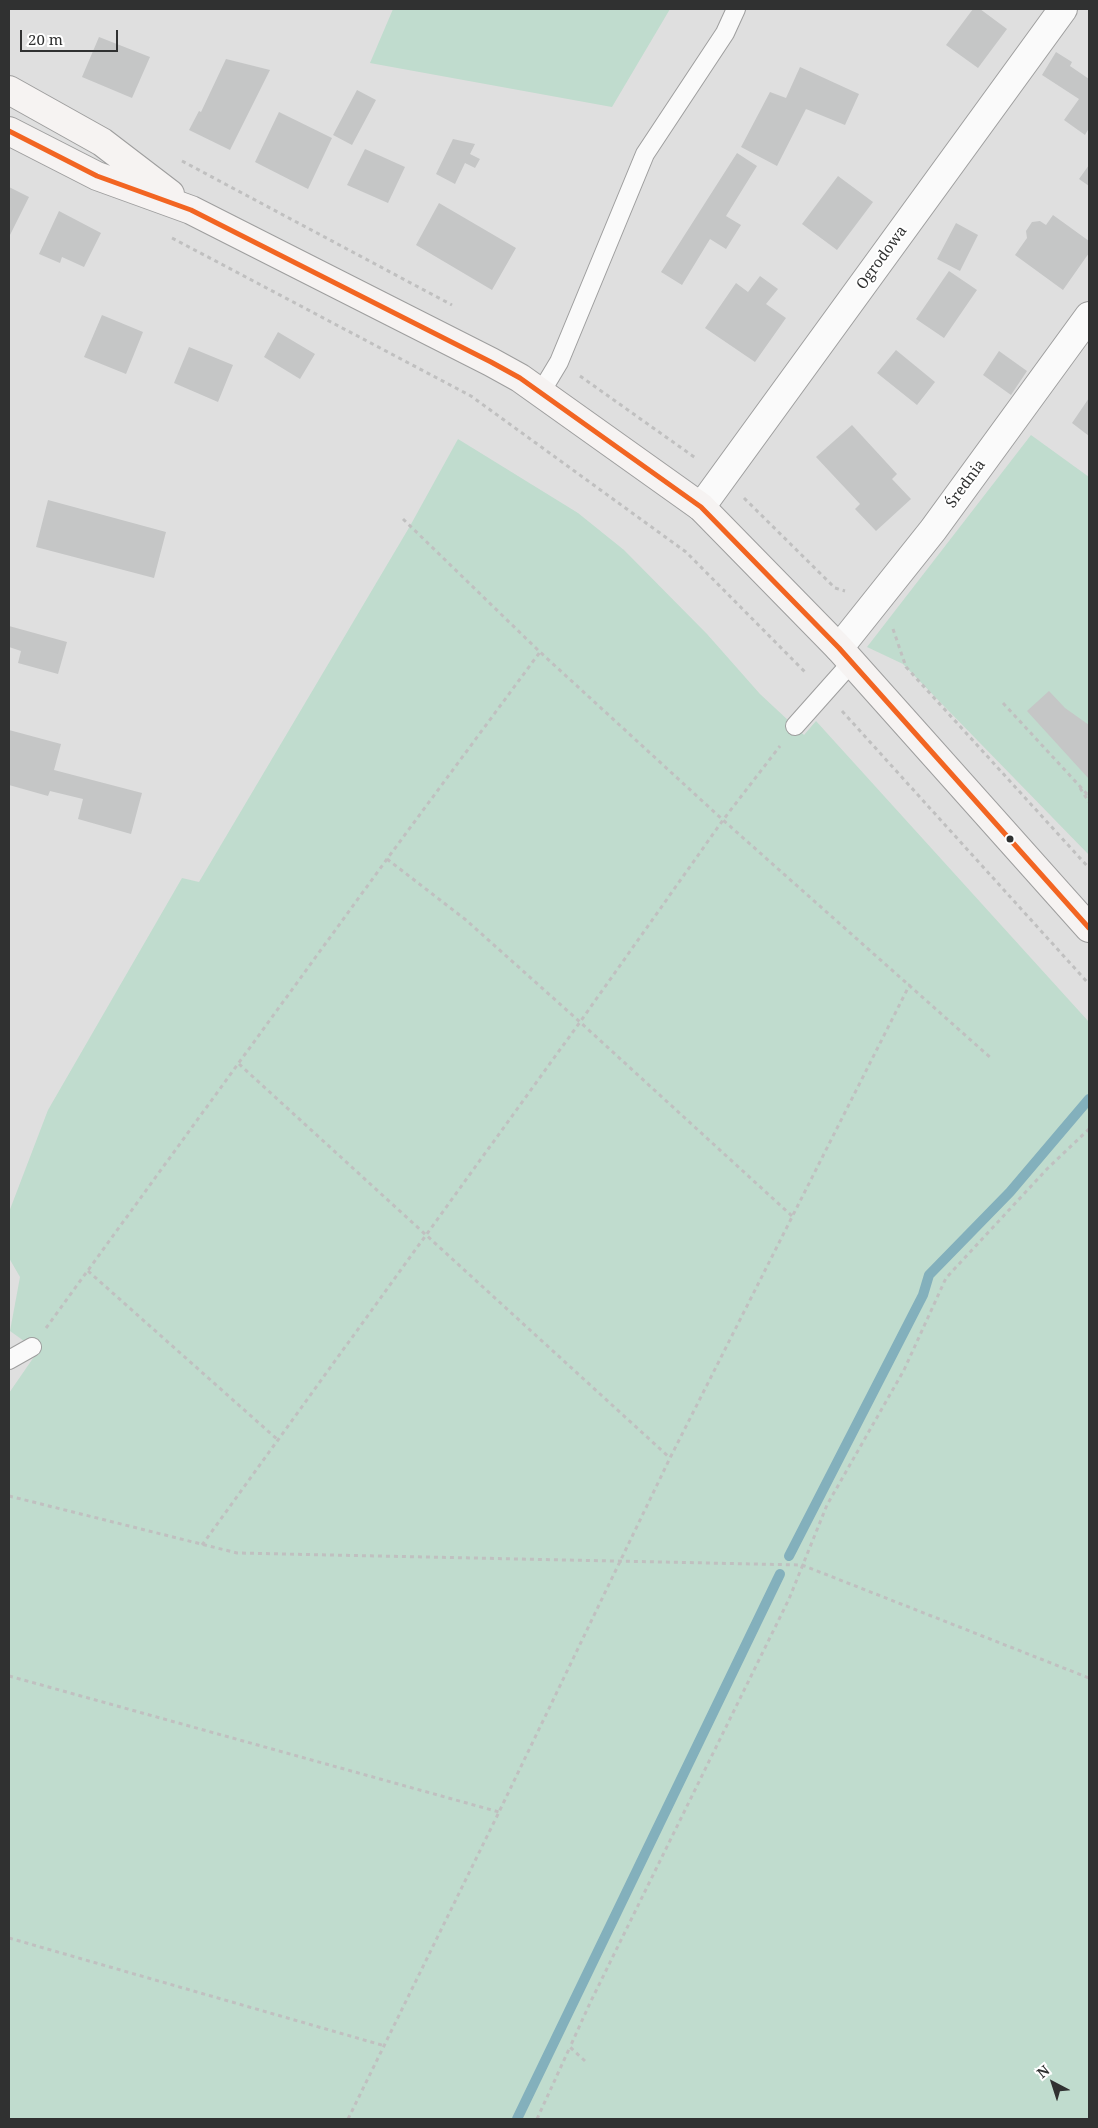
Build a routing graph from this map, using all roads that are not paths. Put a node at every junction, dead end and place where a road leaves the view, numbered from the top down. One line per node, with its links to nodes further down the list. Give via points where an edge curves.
1 (736, 9): 7 (lane, via 726,33 645,154 559,362)
2 (1063, 9): 8 (street, Ogrodowa)
3 (9, 90): 5 (street, via 102,142)
4 (9, 131): 5 (street, via 97,176)
5 (192, 210): 7 (street, via 491,362)
6 (1085, 329): 9 (street, Średnia, via 875,603)
7 (541, 392): 8 (street)
8 (701, 507): 9 (street)
9 (845, 656): 10 (lane, via 825,692); 11 (street)
10 (795, 726)
11 (1089, 928)
12 (32, 1347): 13 (lane)
13 (9, 1360)

